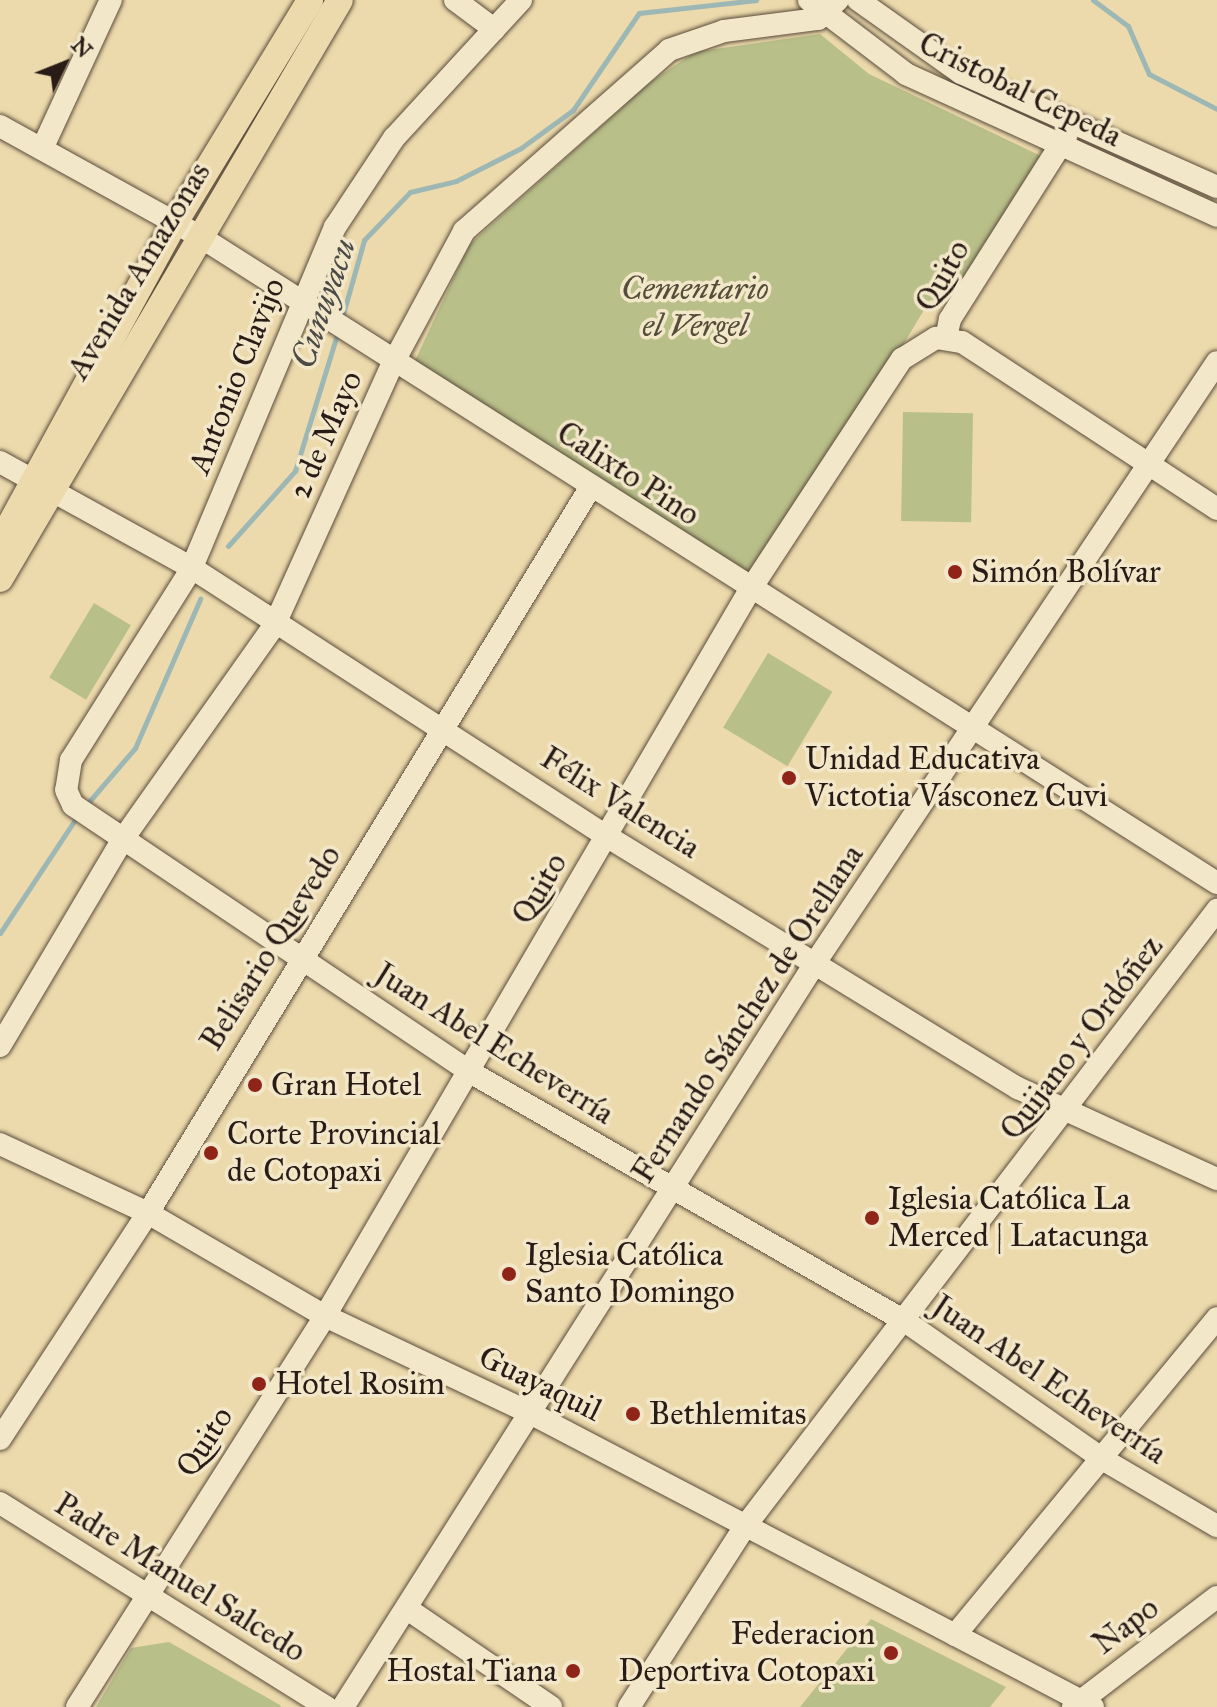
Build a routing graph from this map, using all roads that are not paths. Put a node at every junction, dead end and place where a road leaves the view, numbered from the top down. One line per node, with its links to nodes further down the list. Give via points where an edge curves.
1 (111, 0): 12 (street)
2 (310, 0): 15 (main road, Avenida Amazonas)
3 (340, 0): 16 (main road, Avenida Amazonas)
4 (455, 0): 8 (street)
5 (521, 0): 8 (street, Antonio Clavijo)
6 (858, 0): 9 (street, Cristobal Cepeda, via 961,73)
7 (824, 5): 11 (street, Cristobal Cepeda, via 906,74); 20 (street, 2 de Mayo, via 703,36 651,64 485,207)
8 (494, 29): 17 (street, Antonio Clavijo, via 394,138 335,227)
9 (1072, 124): 11 (street, Quito); 13 (street, Cristobal Cepeda)
10 (0, 126): 12 (street, Calixto Pino)
11 (1059, 147): 14 (street, Cristobal Cepeda); 18 (street, Quito, via 950,319)
12 (42, 149): 15 (street, Calixto Pino)
13 (1217, 187)
14 (1217, 216)
15 (174, 224): 16 (street, Calixto Pino); 23 (main road, Avenida Amazonas)
16 (199, 236): 17 (street, Calixto Pino); 23 (main road, Avenida Amazonas)
17 (301, 305): 20 (street, Calixto Pino); 27 (street, Antonio Clavijo)
18 (946, 338): 21 (street, via 996,360); 29 (street, Quito, via 902,359)
19 (1217, 362): 21 (street, Fernando Sánchez de Orellana)
20 (393, 363): 24 (street, Calixto Pino); 30 (street, 2 de Mayo)
21 (1147, 461): 25 (street); 32 (street, Fernando Sánchez de Orellana)
22 (0, 462): 23 (street, Félix Valencia)
23 (40, 483): 26 (main road, Avenida Amazonas); 27 (street, Félix Valencia); 28 (main road, Avenida Amazonas)
24 (590, 488): 29 (street, Calixto Pino); 31 (street, Belisario Quevedo)
25 (1217, 509)
26 (0, 543)
27 (192, 568): 30 (street, Félix Valencia); 33 (street, Antonio Clavijo, via 71,760 66,790)
28 (0, 579)
29 (750, 590): 32 (street, Calixto Pino); 34 (street, Quito)
30 (275, 624): 31 (street, Félix Valencia); 35 (street, 2 de Mayo)
31 (445, 728): 34 (street, Félix Valencia); 38 (street, Belisario Quevedo)
32 (975, 728): 36 (street, Calixto Pino); 39 (street, Fernando Sánchez de Orellana)
33 (73, 805): 35 (street, Juan Abel Echeverría)
34 (608, 837): 39 (street, Félix Valencia); 41 (street, Quito)
35 (123, 839): 38 (street, Juan Abel Echeverría); 40 (street, 2 de Mayo)
36 (1217, 883)
37 (1217, 910): 42 (street, Quijano y Ordóñez)
38 (300, 959): 41 (street, Juan Abel Echeverría); 46 (street, Belisario Quevedo)
39 (817, 960): 42 (street, Félix Valencia); 45 (street, Fernando Sánchez de Orellana)
40 (0, 1046)
41 (470, 1072): 45 (street, Juan Abel Echeverría); 47 (street, Quito)
42 (1068, 1114): 44 (street, Félix Valencia); 49 (street, Quijano y Ordóñez)
43 (0, 1144): 46 (street, Guayaquil)
44 (1217, 1179)
45 (673, 1189): 49 (street, Juan Abel Echeverría); 50 (street, Fernando Sánchez de Orellana)
46 (148, 1213): 47 (street, Guayaquil); 51 (street, Belisario Quevedo)
47 (325, 1316): 50 (street, Guayaquil); 56 (street, Quito)
48 (1217, 1318): 52 (street)
49 (902, 1319): 52 (street, Juan Abel Echeverría); 54 (street, Quijano y Ordóñez)
50 (530, 1413): 54 (street, Guayaquil); 58 (street, Fernando Sánchez de Orellana)
51 (0, 1439)
52 (1104, 1460): 55 (street, Juan Abel Echeverría); 59 (street)
53 (0, 1503): 56 (street, Padre Manuel Salcedo)
54 (746, 1525): 59 (street, Guayaquil); 65 (street, Quijano y Ordóñez)
55 (1217, 1526)
56 (142, 1597): 61 (street, Quito); 62 (street, Padre Manuel Salcedo)
57 (1217, 1597): 60 (street, Napo)
58 (409, 1610): 63 (street, Fernando Sánchez de Orellana); 64 (street)
59 (955, 1635): 60 (street, Guayaquil)
60 (1083, 1705)
61 (77, 1707)
62 (326, 1707)
63 (343, 1707)
64 (551, 1707)
65 (629, 1707)

